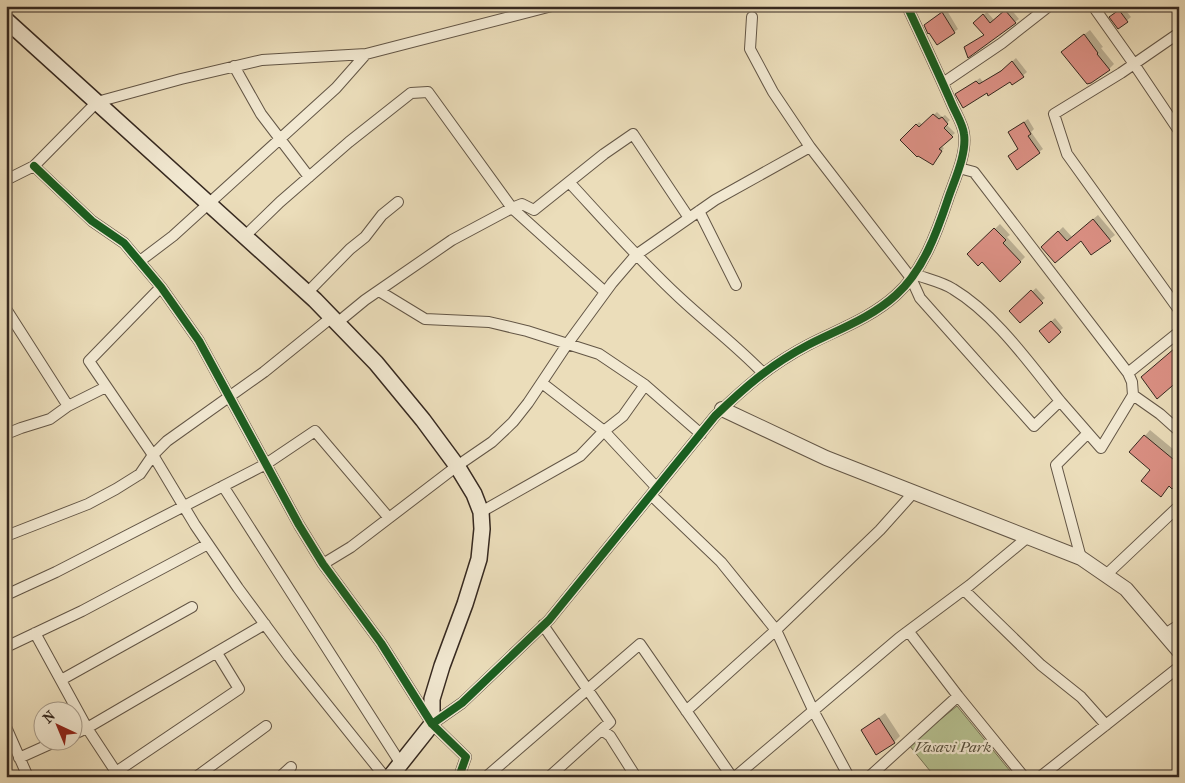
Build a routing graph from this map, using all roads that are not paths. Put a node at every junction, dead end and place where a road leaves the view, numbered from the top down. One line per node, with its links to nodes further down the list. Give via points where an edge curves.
1 (552, 6): 8 (street)
2 (907, 6): 11 (street)
3 (1049, 6): 11 (street)
4 (1093, 6): 9 (street)
5 (752, 17): 15 (street, via 750,49 773,92)
6 (6, 20): 12 (main road)
7 (1179, 33): 9 (street)
8 (366, 54): 10 (street, via 262,60); 14 (street, via 336,88)
9 (1134, 64): 13 (street); 36 (street, via 1054,114 1067,154)
10 (234, 66): 12 (street); 14 (street, via 261,114)
11 (943, 83): 17 (street, via 964,133)
12 (98, 102): 16 (street); 21 (main road)
13 (1179, 131)
14 (280, 139): 18 (street); 21 (street)
15 (810, 147): 24 (street); 29 (street)
16 (34, 166): 19 (street); 28 (street, via 92,221 124,243)
17 (959, 168): 29 (street, via 940,223); 41 (street, via 974,172)
18 (309, 177): 23 (street, via 410,93 428,92); 26 (street)
19 (6, 180)
20 (569, 182): 23 (street, via 534,210 522,204); 25 (street, via 633,134); 27 (street)
21 (208, 202): 26 (main road); 28 (street)
22 (398, 202): 34 (street)
23 (512, 208): 32 (street, via 452,240); 33 (street)
24 (698, 211): 25 (street); 30 (street)
25 (688, 218): 27 (street)
26 (246, 236): 34 (main road)
27 (636, 255): 33 (street); 40 (street)
28 (140, 262): 31 (street)
29 (912, 276): 40 (street, via 896,295 872,312); 47 (street, via 951,288 970,300 998,327); 47 (street, via 920,298 1034,426)
30 (736, 285)
31 (161, 287): 44 (street, via 89,361); 46 (street, via 199,341)
32 (379, 290): 37 (street); 39 (street, via 425,319 489,322)
33 (605, 292): 39 (street)
34 (307, 293): 37 (main road)
35 (6, 309): 48 (street)
36 (1179, 310)
37 (334, 320): 46 (street); 57 (main road, via 376,363)
38 (1179, 332): 41 (street)
39 (568, 344): 42 (street); 43 (street, via 599,354)
40 (763, 373): 49 (street)
41 (1128, 373): 45 (street)
42 (542, 382): 50 (street); 57 (street, via 513,422 492,442)
43 (645, 385): 50 (street, via 623,416); 54 (street)
44 (106, 386): 48 (street); 55 (street)
45 (1133, 395): 51 (street); 52 (street, via 1101,448)
46 (229, 397): 55 (street, via 167,441); 56 (street)
47 (1060, 401): 52 (street)
48 (68, 406): 53 (street, via 50,419)
49 (722, 409): 54 (street); 60 (street, via 826,458)
50 (604, 431): 59 (street); 63 (street, via 580,456)
51 (1179, 431)
52 (1088, 433): 68 (street, via 1056,466)
53 (6, 434)
54 (701, 434): 59 (street)
55 (153, 455): 61 (street); 65 (street, via 140,474 116,490)
56 (266, 464): 58 (street); 64 (street, via 315,431); 69 (street)
57 (457, 466): 63 (main road); 64 (street)
58 (223, 486): 61 (street); 99 (street)
59 (654, 492): 75 (street); 77 (street, via 721,562)
60 (914, 492): 66 (street); 77 (street, via 880,530)
61 (184, 506): 67 (street); 72 (street)
62 (1179, 506): 70 (street)
63 (481, 512): 90 (main road, via 479,559 432,699)
64 (389, 518): 69 (street)
65 (6, 536)
66 (1028, 537): 68 (street); 71 (street)
67 (208, 544): 74 (street); 79 (street)
68 (1081, 558): 70 (street)
69 (324, 564): 90 (street)
70 (1106, 575): 80 (street, via 1126,589)
71 (964, 590): 78 (street); 91 (street)
72 (6, 595)
73 (192, 608): 85 (street)
74 (265, 624): 83 (street); 106 (street)
75 (543, 625): 86 (street); 90 (street, via 462,703)
76 (1179, 625): 80 (street)
77 (776, 630): 88 (street); 89 (street)
78 (909, 632): 87 (street); 89 (street)
79 (35, 633): 81 (street); 85 (street)
80 (1165, 634): 82 (street)
81 (6, 646)
82 (1179, 651)
83 (217, 653): 94 (street); 101 (street, via 239,689)
84 (1179, 667): 91 (street)
85 (61, 680): 94 (street)
86 (587, 688): 88 (street, via 640,644); 96 (street, via 610,722); 109 (street)
87 (958, 696): 113 (street); 114 (street)
88 (686, 711): 111 (street)
89 (814, 712): 111 (street); 112 (street)
90 (432, 724): 99 (main road); 108 (street, via 466,757)
91 (1106, 725): 115 (street)
92 (266, 726): 104 (street)
93 (6, 727): 98 (street)
94 (87, 728): 95 (street); 101 (street)
95 (82, 730)
96 (602, 730): 103 (street); 110 (street, via 610,736)
97 (37, 750): 98 (street)
98 (19, 758): 102 (street)
99 (401, 764): 107 (main road)
100 (291, 766): 105 (street)
101 (112, 774)
102 (24, 775)
103 (551, 776)
104 (196, 777)
105 (280, 777)
106 (385, 777)
107 (390, 777)
108 (461, 777)
109 (486, 777)
110 (636, 777)
111 (734, 777)
112 (849, 777)
113 (869, 777)
114 (1024, 777)
115 (1040, 777)

